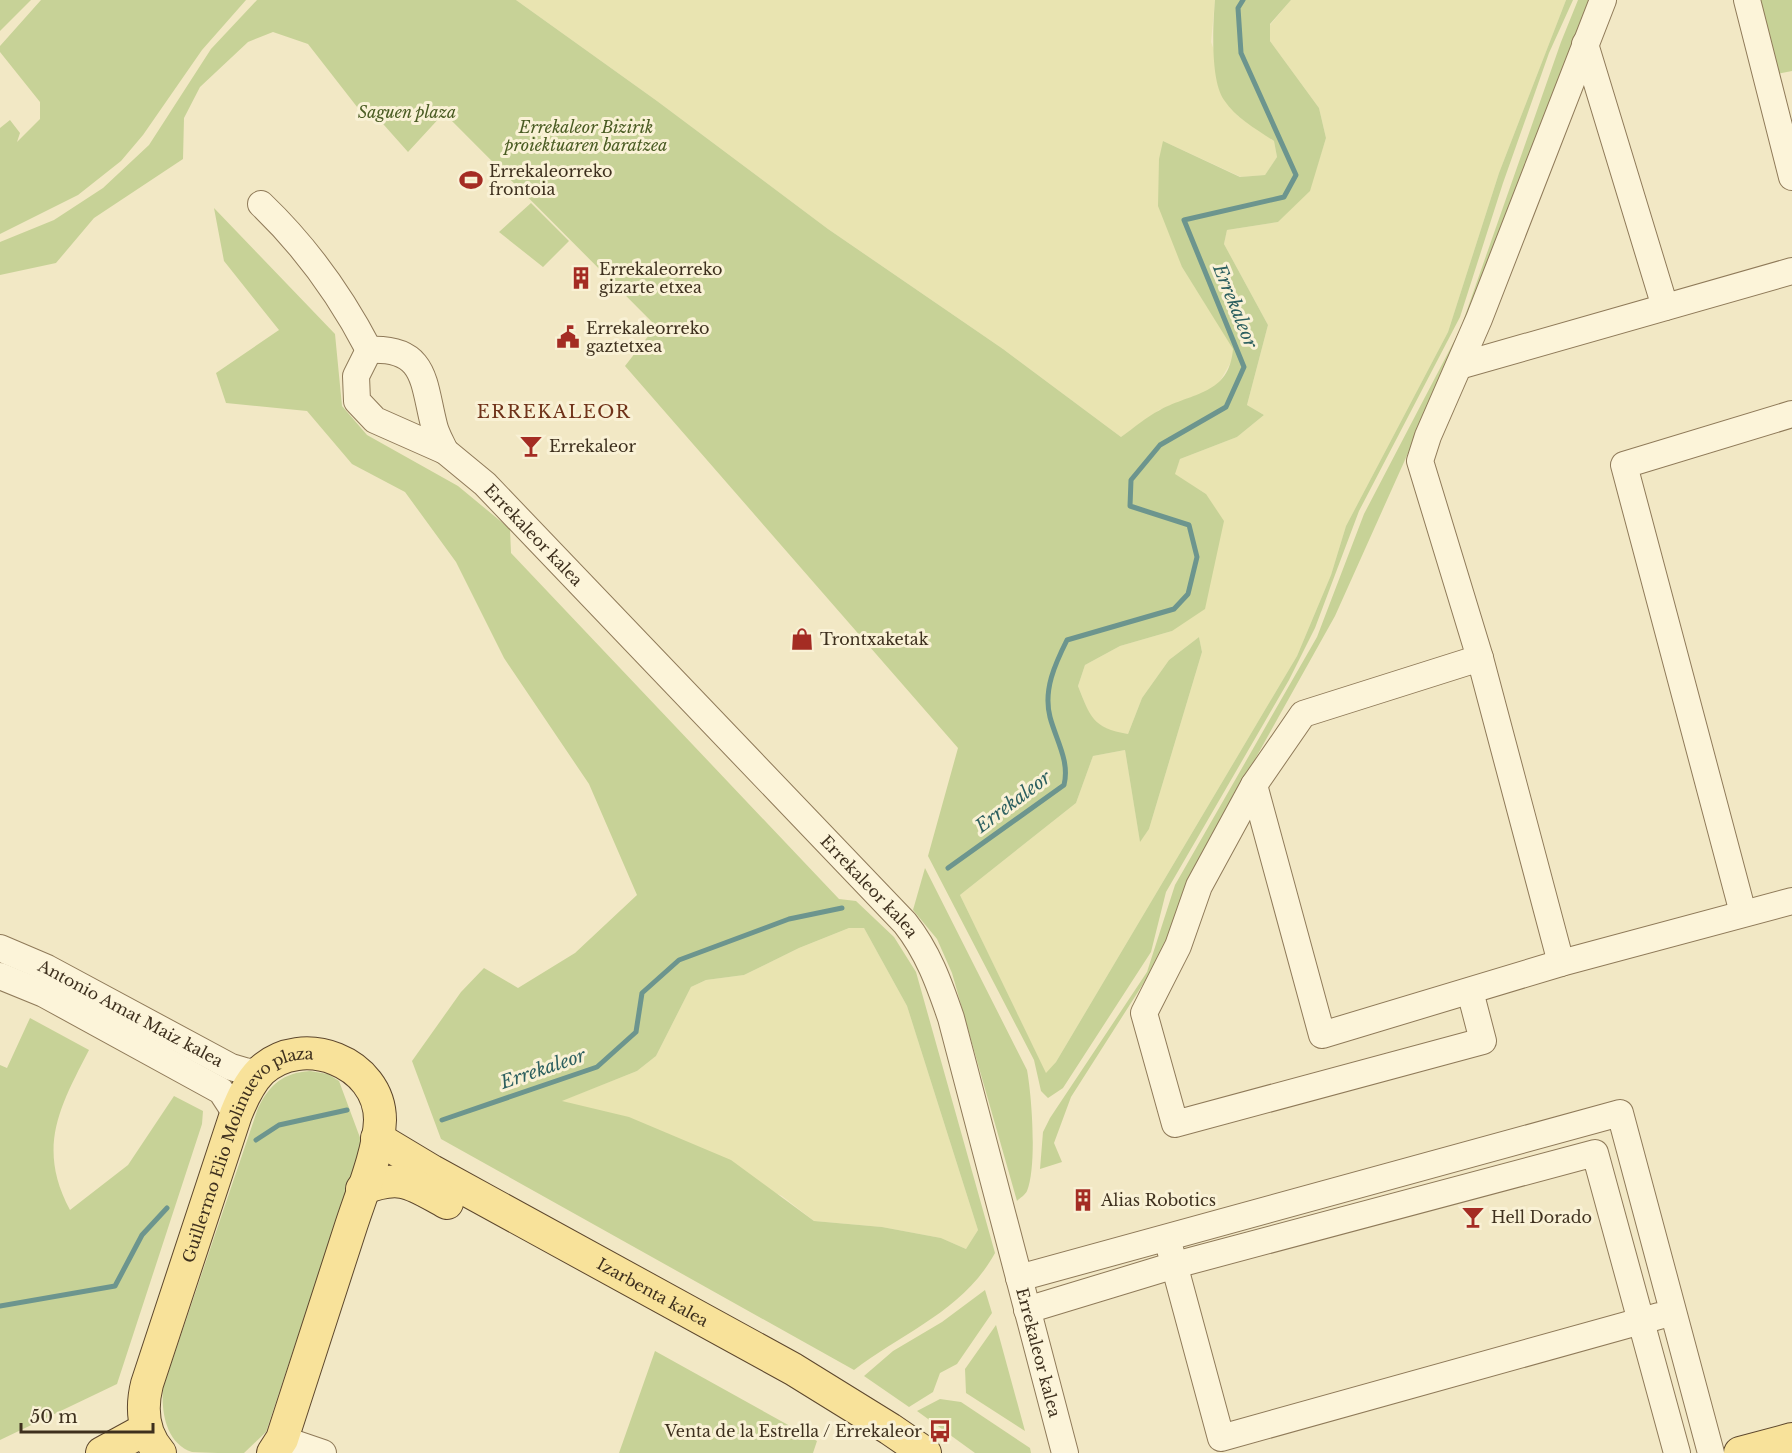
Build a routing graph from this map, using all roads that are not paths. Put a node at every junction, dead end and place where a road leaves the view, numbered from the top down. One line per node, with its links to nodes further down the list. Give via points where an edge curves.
1 (1603, 0): 3 (street)
2 (1747, 0): 4 (street)
3 (1585, 44): 7 (street); 9 (street)
4 (1792, 177)
5 (261, 204): 8 (street, via 295,237 352,317)
6 (1792, 271): 7 (street)
7 (1665, 307): 9 (street)
8 (369, 350): 11 (street, Errekaleor kalea, via 387,349 407,357 420,370 428,388 434,426); 11 (street, Errekaleor kalea, via 356,376 357,401 375,420)
9 (1459, 366): 12 (street, via 1420,461)
10 (1791, 419): 15 (street, via 1624,465)
11 (445, 451): 29 (street, Errekaleor kalea, via 517,515 922,945 951,1018)
12 (1480, 658): 13 (street, via 1303,714); 17 (street)
13 (1254, 785): 19 (street, via 1322,1035); 19 (street, via 1199,886 1178,946 1144,1013 1175,1124 1483,1041)
14 (1792, 901): 15 (street)
15 (1743, 912): 17 (street)
16 (0, 948): 20 (street, Antonio Amat Maiz kalea, via 46,968 231,1067 248,1072)
17 (1561, 963): 19 (street)
18 (0, 976): 21 (street, Antonio Amat Maiz kalea, via 44,994 214,1087 230,1101)
19 (1470, 991)
20 (262, 1070): 21 (main road, Guillermo Elio Molinuevo plaza, via 251,1082); 23 (main road, Guillermo Elio Molinuevo plaza, via 300,1053 340,1060 363,1078 378,1103)
21 (236, 1114): 34 (main road, Guillermo Elio Molinuevo plaza, via 147,1384 143,1410)
22 (1586, 1122): 24 (street, via 1620,1113); 25 (street); 27 (street)
23 (377, 1138): 26 (main road, Guillermo Elio Molinuevo plaza); 39 (main road, Izarbenta kalea, via 793,1369)
24 (1628, 1144): 25 (street); 31 (street)
25 (1595, 1153): 28 (street); 32 (street)
26 (362, 1189): 35 (main road, Guillermo Elio Molinuevo plaza); 38 (main road, Izarbenta kalea, via 392,1179 422,1190 782,1388)
27 (1166, 1238): 28 (street); 29 (street)
28 (1175, 1265): 30 (street); 32 (street, via 1221,1438)
29 (1018, 1278): 30 (street, Errekaleor kalea)
30 (1028, 1310): 40 (street, Errekaleor kalea)
31 (1674, 1313): 32 (street); 42 (street)
32 (1642, 1321): 41 (street)
33 (1792, 1439): 43 (main road)
34 (153, 1441): 36 (main road)
35 (277, 1446): 37 (street)
36 (102, 1453)
37 (323, 1453)
38 (887, 1453)
39 (925, 1453)
40 (1065, 1453)
41 (1677, 1453)
42 (1711, 1453)
43 (1740, 1453)

